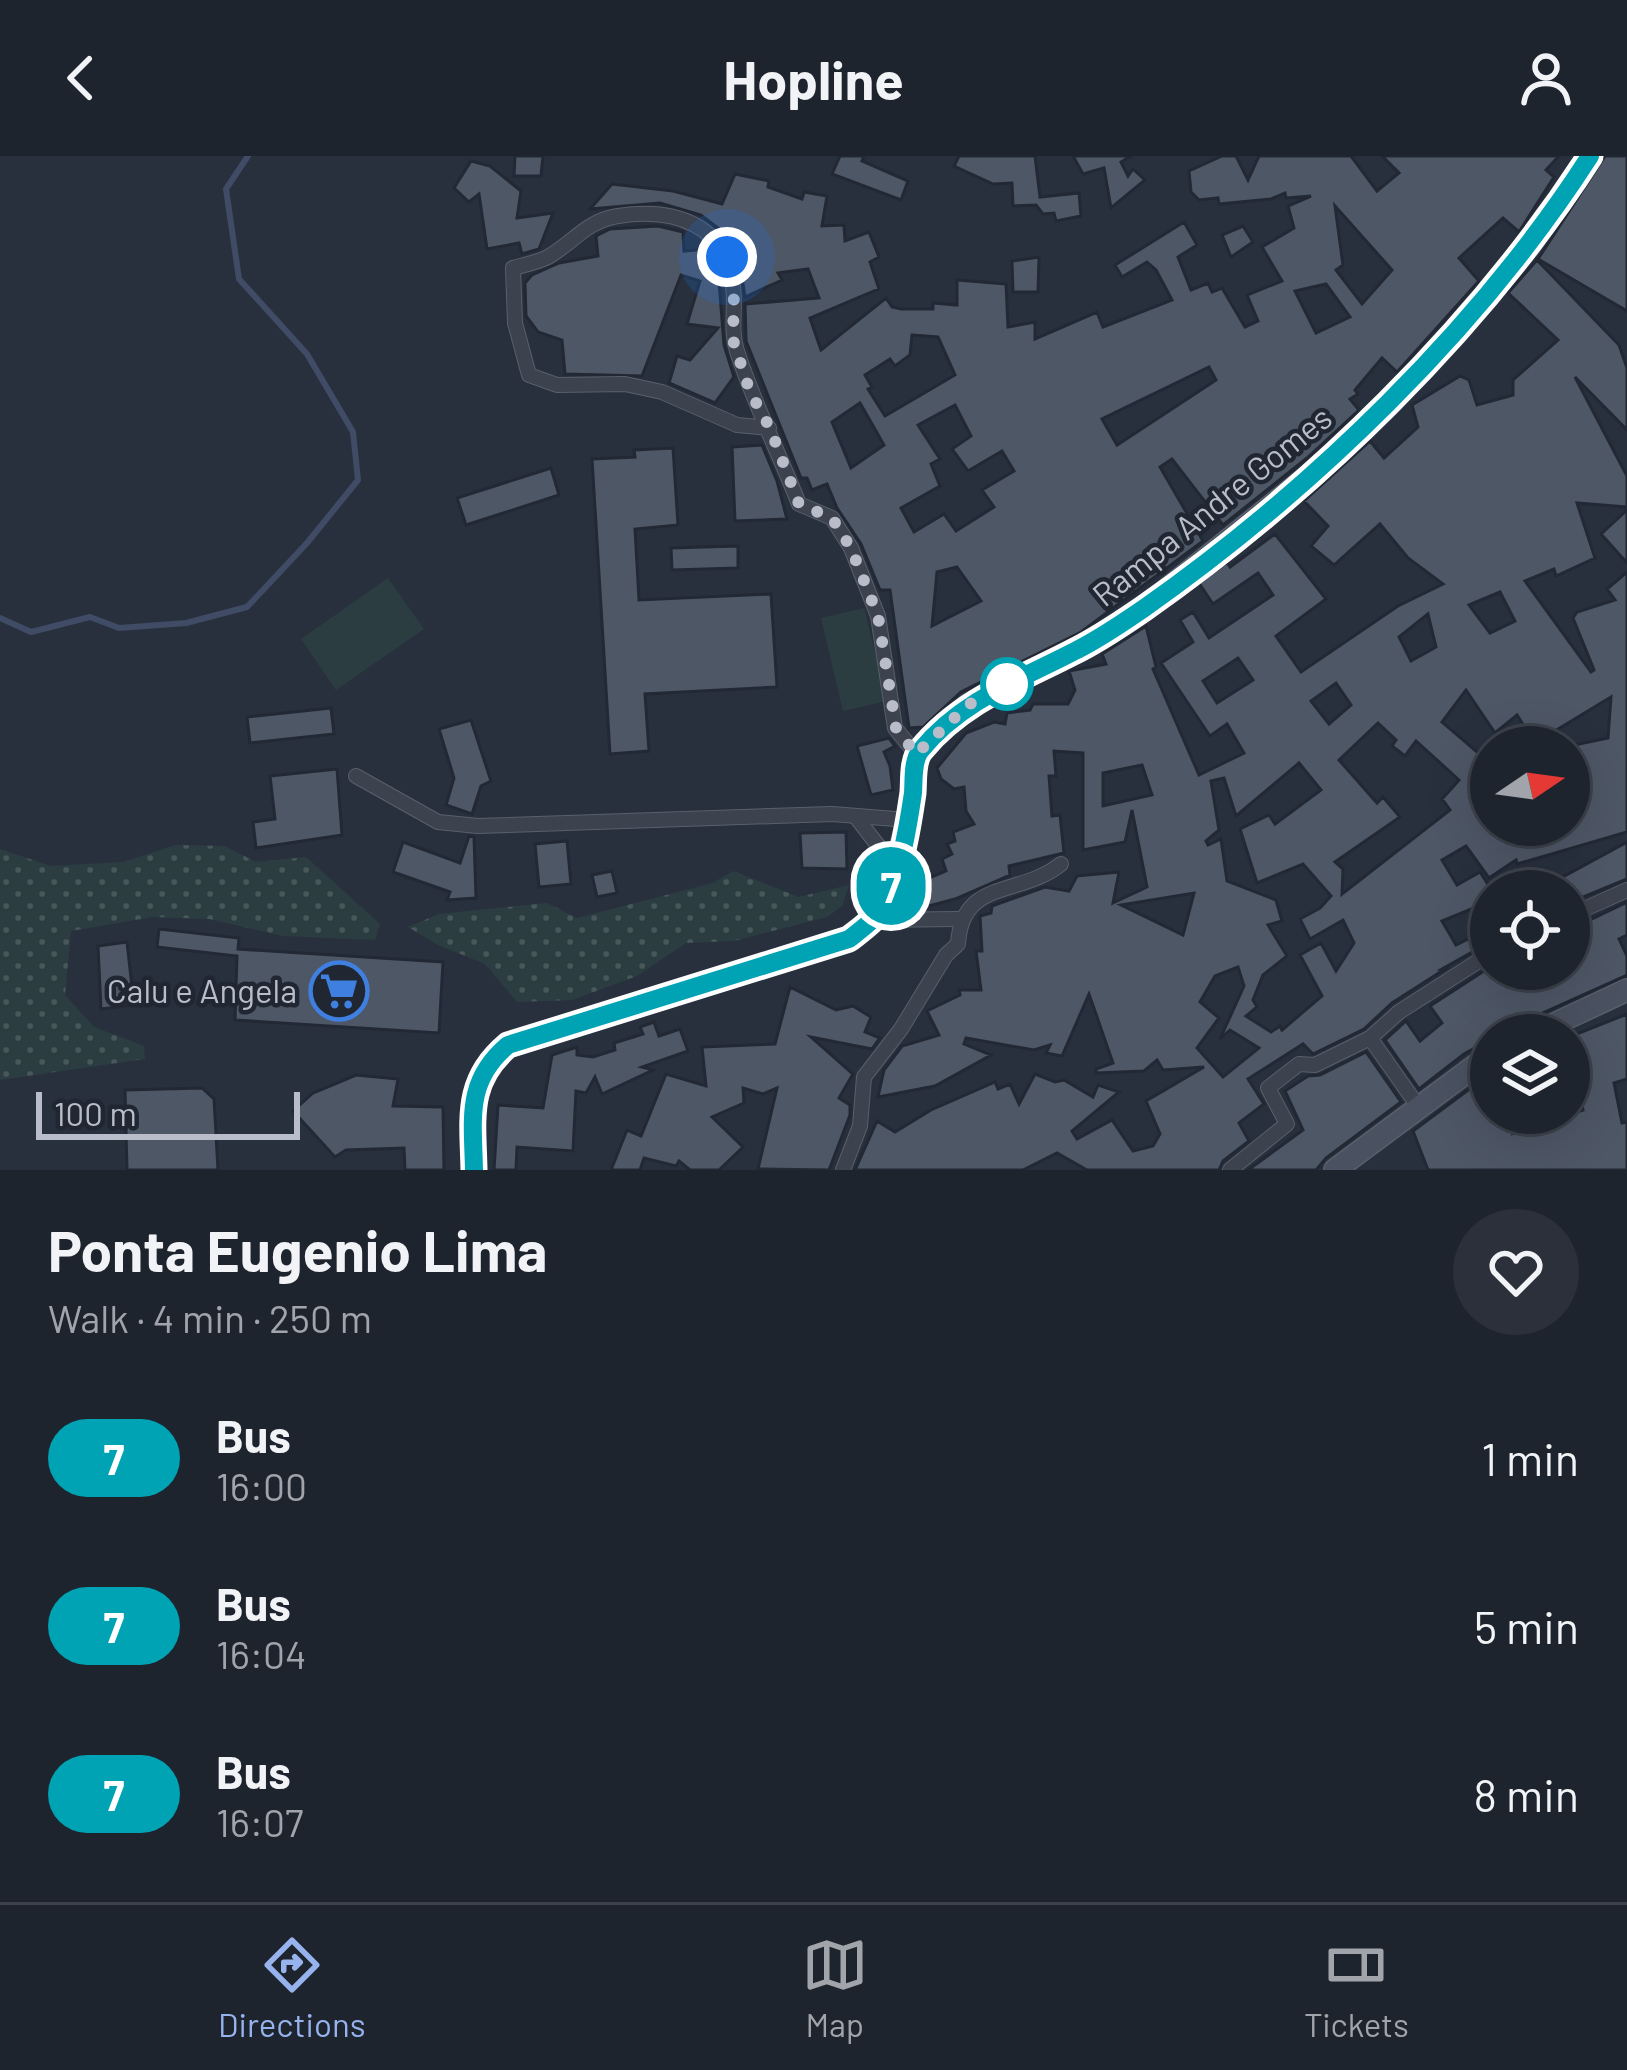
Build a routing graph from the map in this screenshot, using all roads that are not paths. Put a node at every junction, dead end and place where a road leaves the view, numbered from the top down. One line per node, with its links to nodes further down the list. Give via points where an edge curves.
1 (1590, 156): 3 (street, Rampa Andre Gomes, via 1530,244 1449,339 1317,469 1146,606 968,705)
2 (770, 428): 2 (street, via 737,425 625,384 556,385 530,375 514,323 513,268 548,257 592,222 621,215 669,216 718,239 734,288 733,340); 3 (street, via 799,504 832,518 851,548 878,616 896,728)
3 (916, 754): 6 (street)
4 (356, 776): 5 (street, via 438,822 478,826)
5 (856, 817): 6 (street); 8 (street)
6 (908, 820): 8 (street)
7 (1061, 864): 11 (street, via 977,898)
8 (896, 869): 12 (street)
9 (1627, 890): 10 (street)
10 (1590, 907)
11 (959, 919): 12 (street); 20 (street, via 958,944 864,1077 860,1126)
12 (873, 920): 19 (street, via 849,939 508,1045 481,1072)
13 (1470, 966): 16 (street)
14 (1627, 990): 15 (street)
15 (1576, 1014)
16 (1370, 1039): 18 (street); 21 (street, via 1315,1065 1299,1064 1268,1088 1287,1124)
17 (1470, 1070): 18 (street)
18 (1420, 1108): 22 (street)
19 (474, 1170)
20 (843, 1170)
21 (1231, 1170)
22 (1335, 1170)

